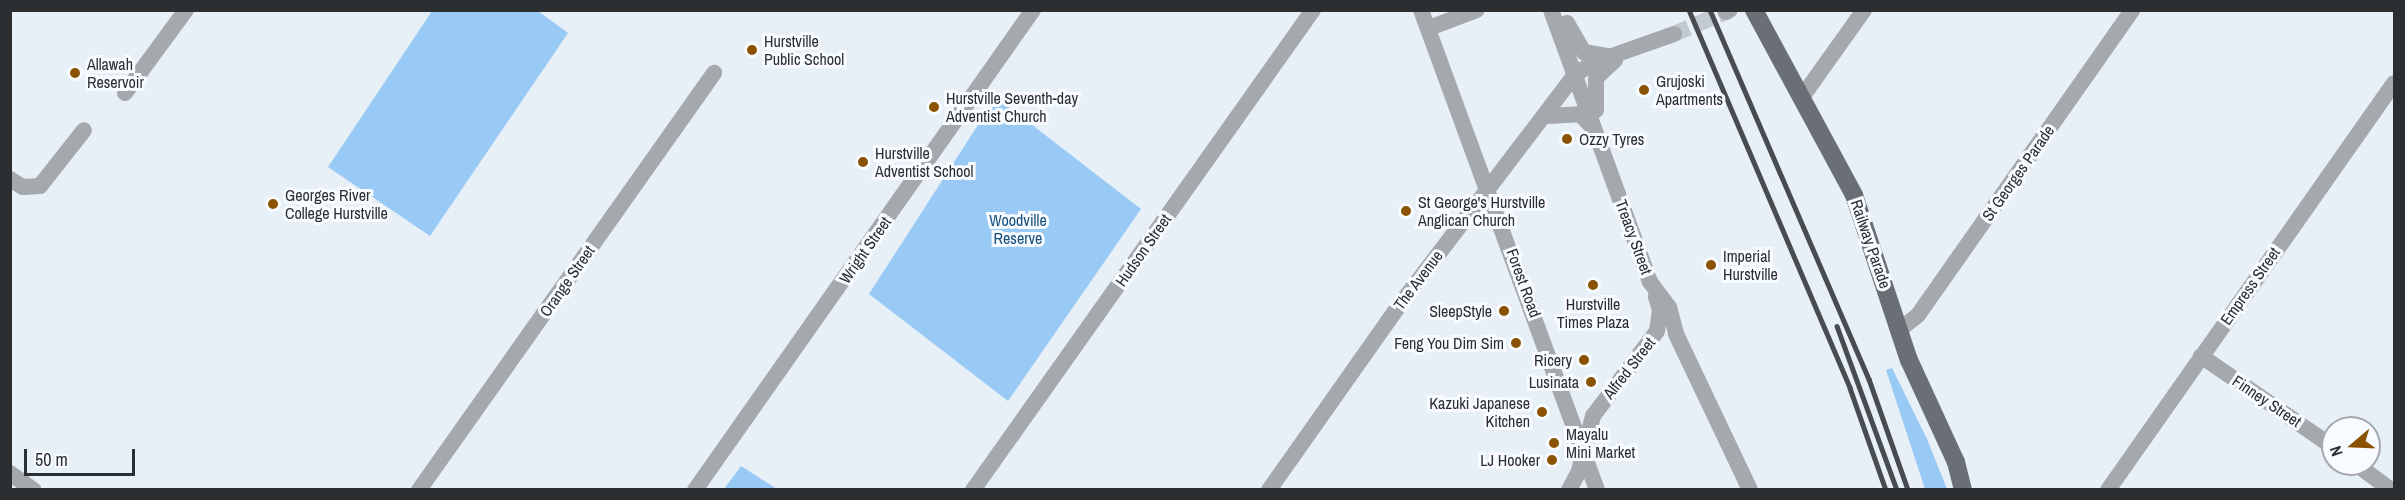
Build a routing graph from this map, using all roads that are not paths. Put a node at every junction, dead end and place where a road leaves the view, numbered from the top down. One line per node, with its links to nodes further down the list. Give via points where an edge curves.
1 (186, 10): 17 (street)
2 (1033, 10): 33 (street, Wright Street)
3 (1313, 10): 34 (street, Hudson Street)
4 (1421, 10): 11 (street, Forest Road)
5 (1443, 10): 10 (street)
6 (1552, 10): 13 (street, via 1567,23 1575,40 1590,56); 15 (street, Treacy Street)
7 (1754, 10): 18 (main road, Railway Parade)
8 (1864, 10): 18 (street)
9 (2132, 10): 25 (street, St Georges Parade, via 1918,315)
10 (1472, 12): 11 (street)
11 (1429, 28): 23 (street, Forest Road)
12 (1674, 34): 13 (street, The Avenue)
13 (1620, 56): 15 (street, The Avenue, via 1592,63); 21 (street, via 1599,72 1594,86)
14 (714, 73): 32 (street, Orange Street)
15 (1575, 75): 19 (street, The Avenue); 21 (street, Treacy Street)
16 (2394, 84): 26 (street, Empress Street)
17 (125, 93)
18 (1802, 98): 25 (main road, Railway Parade, via 1854,195)
19 (1547, 116): 21 (street, via 1580,114); 23 (street, The Avenue)
20 (84, 130): 22 (street, via 40,186 23,187)
21 (1598, 136): 24 (street, Treacy Street)
22 (10, 180)
23 (1488, 187): 28 (street, Forest Road); 35 (street, The Avenue)
24 (1650, 282): 28 (street, Alfred Street, via 1660,310 1657,331 1596,410); 38 (street, Treacy Street, via 1669,307 1676,334)
25 (1899, 330): 39 (main road, Railway Parade, via 1920,387 1956,462)
26 (2201, 356): 27 (street, Finney Street); 40 (street, Empress Street)
27 (2321, 439)
28 (1583, 452): 36 (street, Alfred Street); 37 (street, Forest Road)
29 (10, 473): 31 (street)
30 (2373, 476): 41 (street)
31 (33, 489)
32 (419, 489)
33 (695, 489)
34 (973, 489)
35 (1269, 489)
36 (1569, 489)
37 (1597, 489)
38 (1750, 489)
39 (1963, 489)
40 (2108, 489)
41 (2391, 489)

